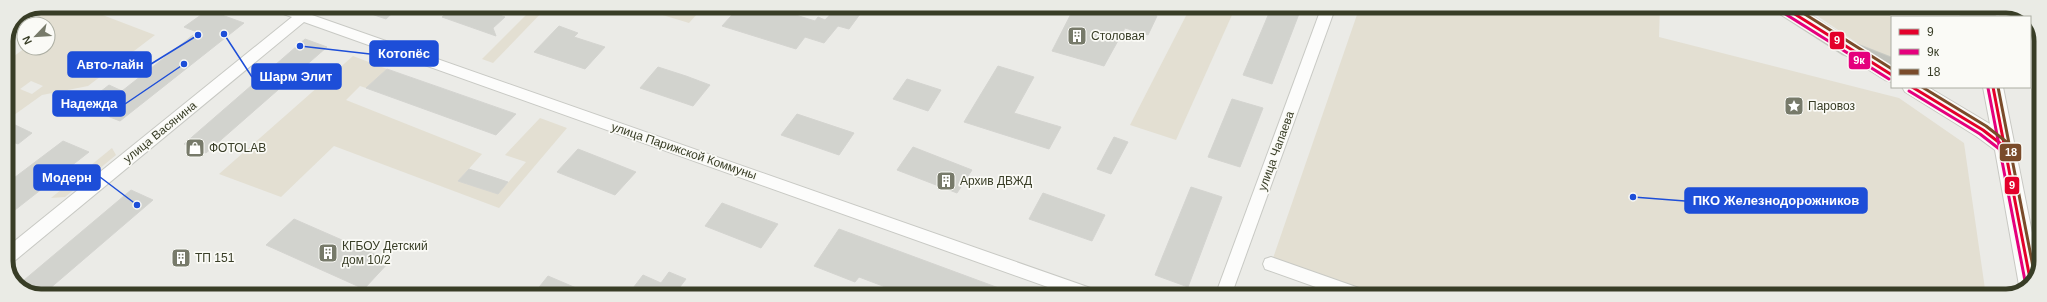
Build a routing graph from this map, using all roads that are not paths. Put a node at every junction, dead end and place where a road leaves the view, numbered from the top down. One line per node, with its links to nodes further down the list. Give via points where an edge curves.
1 (294, 13): 5 (street, улица Парижской Коммуны)
2 (306, 13): 5 (street, улица Васянина)
3 (1327, 13): 16 (street, улица Чапаева)
4 (1794, 13): 6 (highway)
5 (302, 16): 12 (street, улица Васянина); 15 (street, улица Парижской Коммуны)
6 (1849, 49): 7 (highway); 8 (main road)
7 (1891, 66)
8 (1891, 74)
9 (1914, 88): 11 (main road, via 1983,130)
10 (1993, 88): 11 (main road)
11 (2005, 147): 14 (main road)
12 (13, 252)
13 (1271, 264): 17 (street)
14 (2029, 276)
15 (1073, 289)
16 (1226, 289)
17 (1342, 289)

